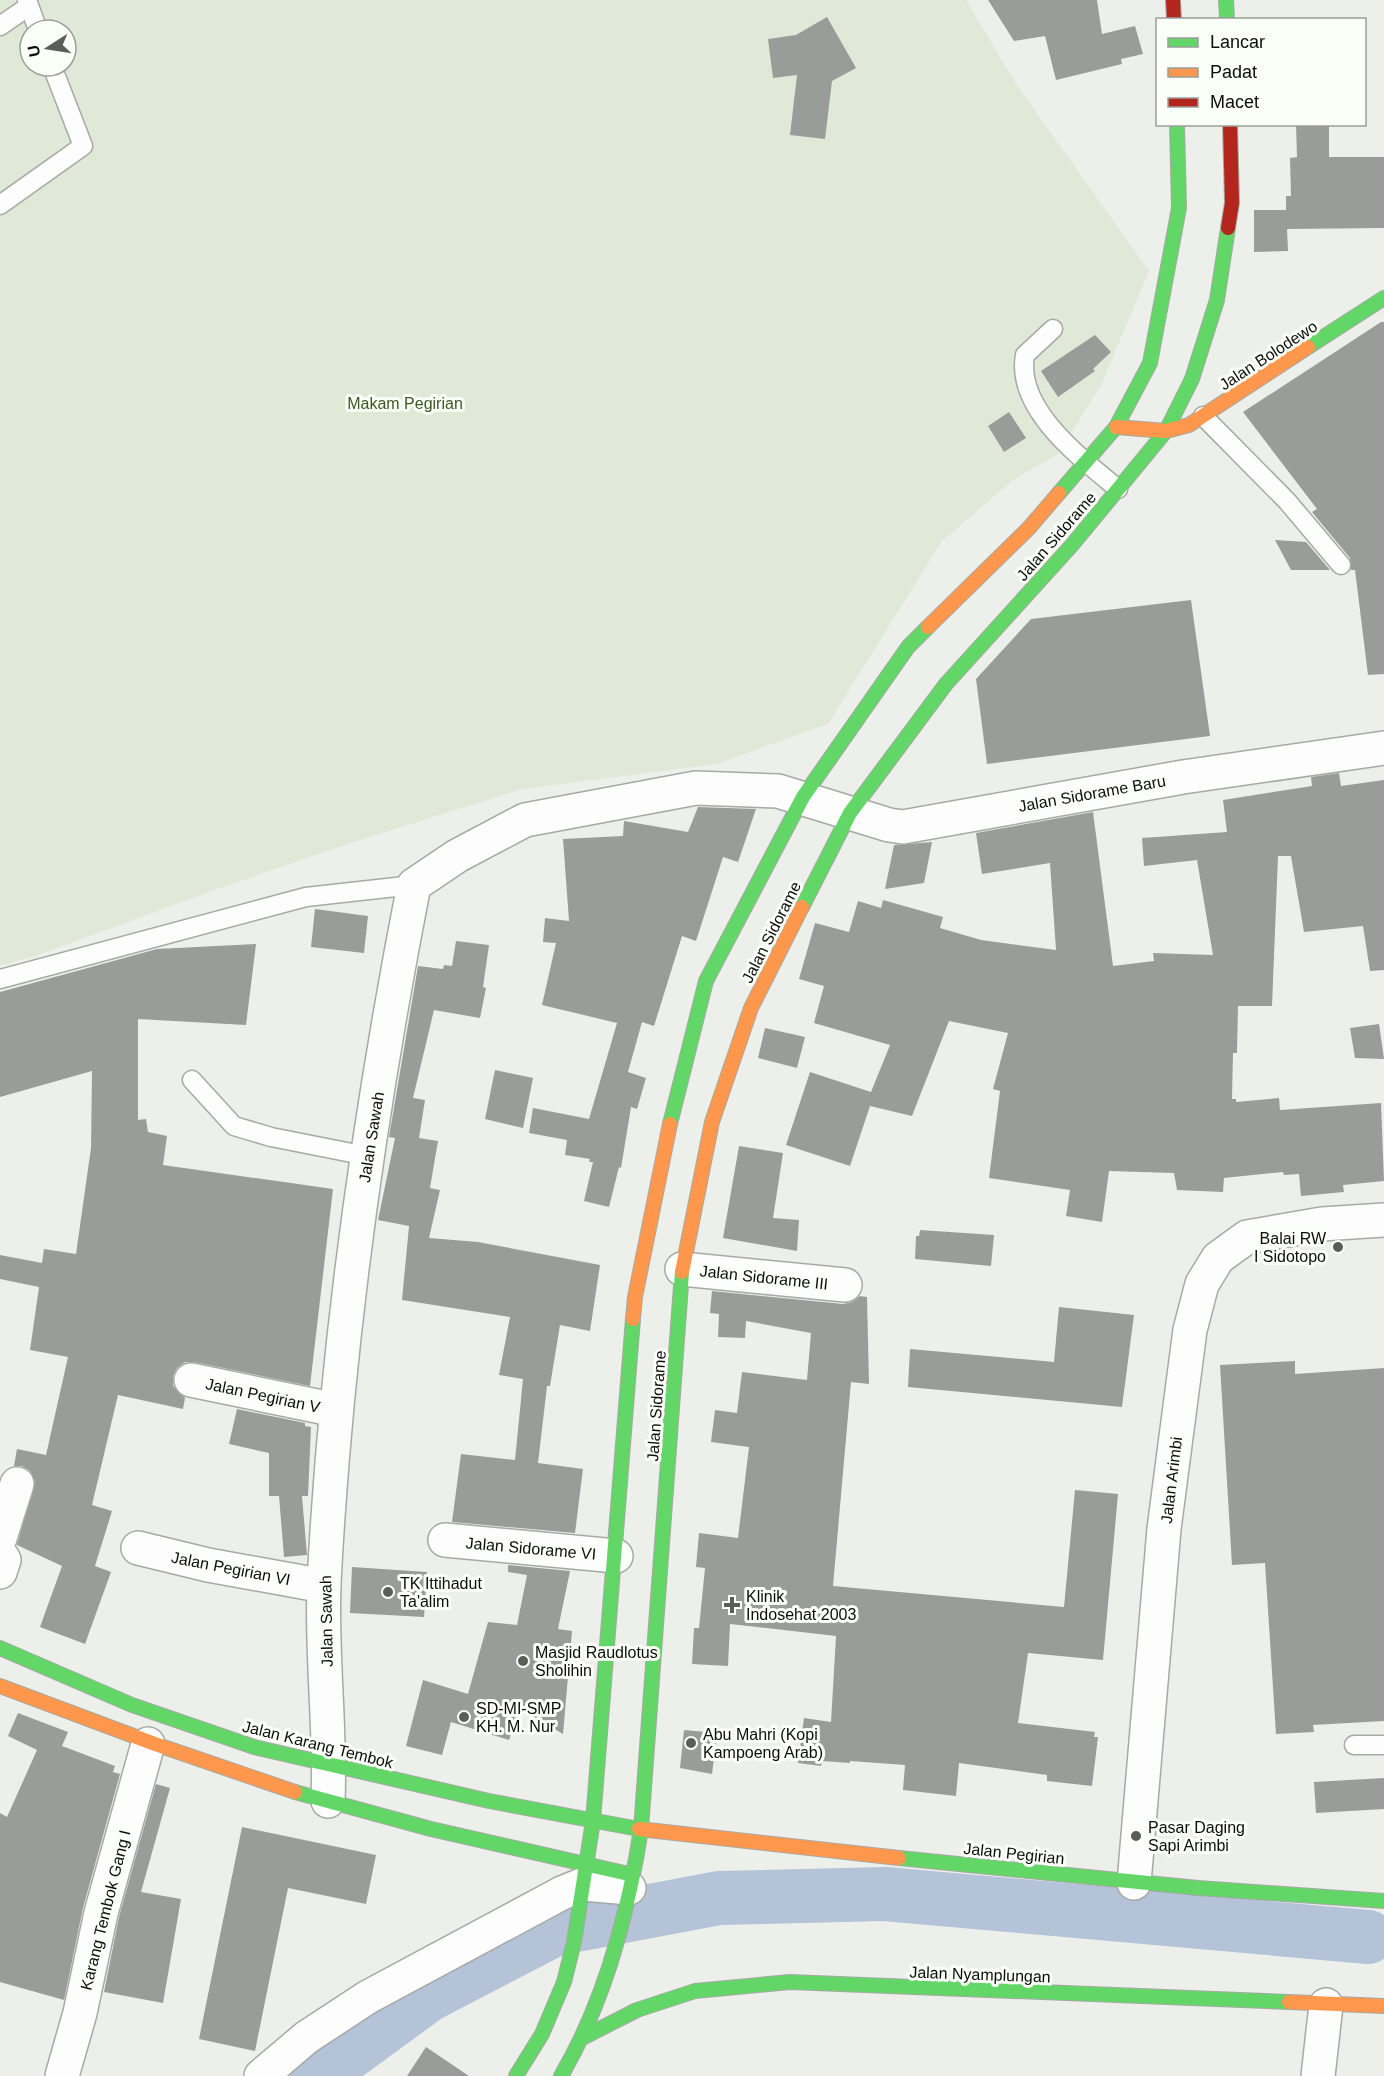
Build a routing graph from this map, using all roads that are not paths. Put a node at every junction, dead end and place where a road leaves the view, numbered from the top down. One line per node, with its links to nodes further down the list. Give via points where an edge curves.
1 (1173, 0): 5 (main road)
2 (1226, 0): 6 (main road)
3 (28, 3): 4 (lane); 7 (lane)
4 (34, 18)
5 (1174, 18)
6 (1227, 18)
7 (0, 26)
8 (57, 78): 11 (lane, via 83,146)
9 (1177, 126): 15 (main road, Jalan Sidorame, via 1179,208 1166,288 1150,363)
10 (1230, 126): 16 (main road, Jalan Sidorame, via 1232,203 1217,300 1192,379)
11 (0, 205)
12 (1382, 305): 14 (main road, Jalan Bolodewo)
13 (1053, 329): 17 (lane, via 1025,355 1025,386 1068,447)
14 (1203, 416): 16 (main road, Jalan Bolodewo, via 1189,425); 19 (lane, via 1287,501)
15 (1116, 427): 16 (main road); 17 (main road, Jalan Sidorame)
16 (1166, 431): 18 (main road, Jalan Sidorame)
17 (1086, 462): 18 (lane); 21 (main road, Jalan Sidorame, via 1029,528 908,647)
18 (1118, 489): 22 (main road, Jalan Sidorame, via 945,684)
19 (1341, 565)
20 (1384, 748): 22 (street, Jalan Sidorame Baru, via 1183,777 903,826)
21 (803, 797): 22 (street, Jalan Sidorame Baru); 23 (street, via 777,791 696,788 525,820 457,856); 37 (main road, Jalan Sidorame, via 706,981 666,1141 635,1297)
22 (850, 813): 28 (main road, Jalan Sidorame, via 751,1008 712,1122)
23 (414, 885): 24 (lane, via 306,897); 26 (street, Jalan Sawah)
24 (0, 979)
25 (192, 1080): 26 (lane, via 234,1126)
26 (367, 1156): 31 (street, Jalan Sawah)
27 (1384, 1220): 49 (street, Jalan Arimbi, via 1322,1224 1246,1237 1218,1258 1202,1284 1190,1330 1164,1529)
28 (682, 1269): 29 (street, Jalan Sidorame III); 48 (main road, Jalan Sidorame)
29 (845, 1285)
30 (190, 1380): 31 (street, Jalan Pegirian V)
31 (336, 1410): 39 (street, Jalan Sawah)
32 (17, 1484): 33 (street)
33 (0, 1538)
34 (445, 1540): 37 (street, Jalan Sidorame VI)
35 (138, 1548): 39 (street, Jalan Pegirian VI)
36 (0, 1554): 38 (street, via 4,1560)
37 (616, 1556): 47 (main road, Jalan Sidorame)
38 (0, 1572)
39 (324, 1586): 45 (street, Jalan Sawah)
40 (0, 1648): 45 (main road, Jalan Karang Tembok, via 132,1705 254,1747)
41 (0, 1686): 42 (main road)
42 (148, 1744): 46 (main road); 56 (street, Karang Tembok Gang I, via 101,1913)
43 (1354, 1744): 44 (lane)
44 (1384, 1745)
45 (329, 1766): 46 (street, Jalan Sawah); 47 (main road, Jalan Karang Tembok)
46 (328, 1801): 50 (main road)
47 (593, 1821): 48 (main road, Jalan Karang Tembok); 50 (main road, Jalan Sidorame)
48 (641, 1829): 49 (main road, Jalan Pegirian); 51 (main road, Jalan Sidorame)
49 (1134, 1882): 52 (main road, Jalan Pegirian, via 1255,1895)
50 (584, 1885): 51 (street); 57 (street, via 562,1893 368,1997 307,2037); 58 (main road, Jalan Sidorame, via 564,1982 542,2034)
51 (630, 1888): 55 (main road, Jalan Sidorame, via 603,1992)
52 (1384, 1902)
53 (1326, 2005): 54 (main road, Jalan Nyamplungan); 55 (main road, Jalan Nyamplungan, via 790,1982 695,1991 637,2010); 60 (street)
54 (1384, 2006)
55 (584, 2037): 59 (main road, Jalan Sidorame)
56 (62, 2076)
57 (261, 2076)
58 (516, 2076)
59 (561, 2076)
60 (1318, 2076)

